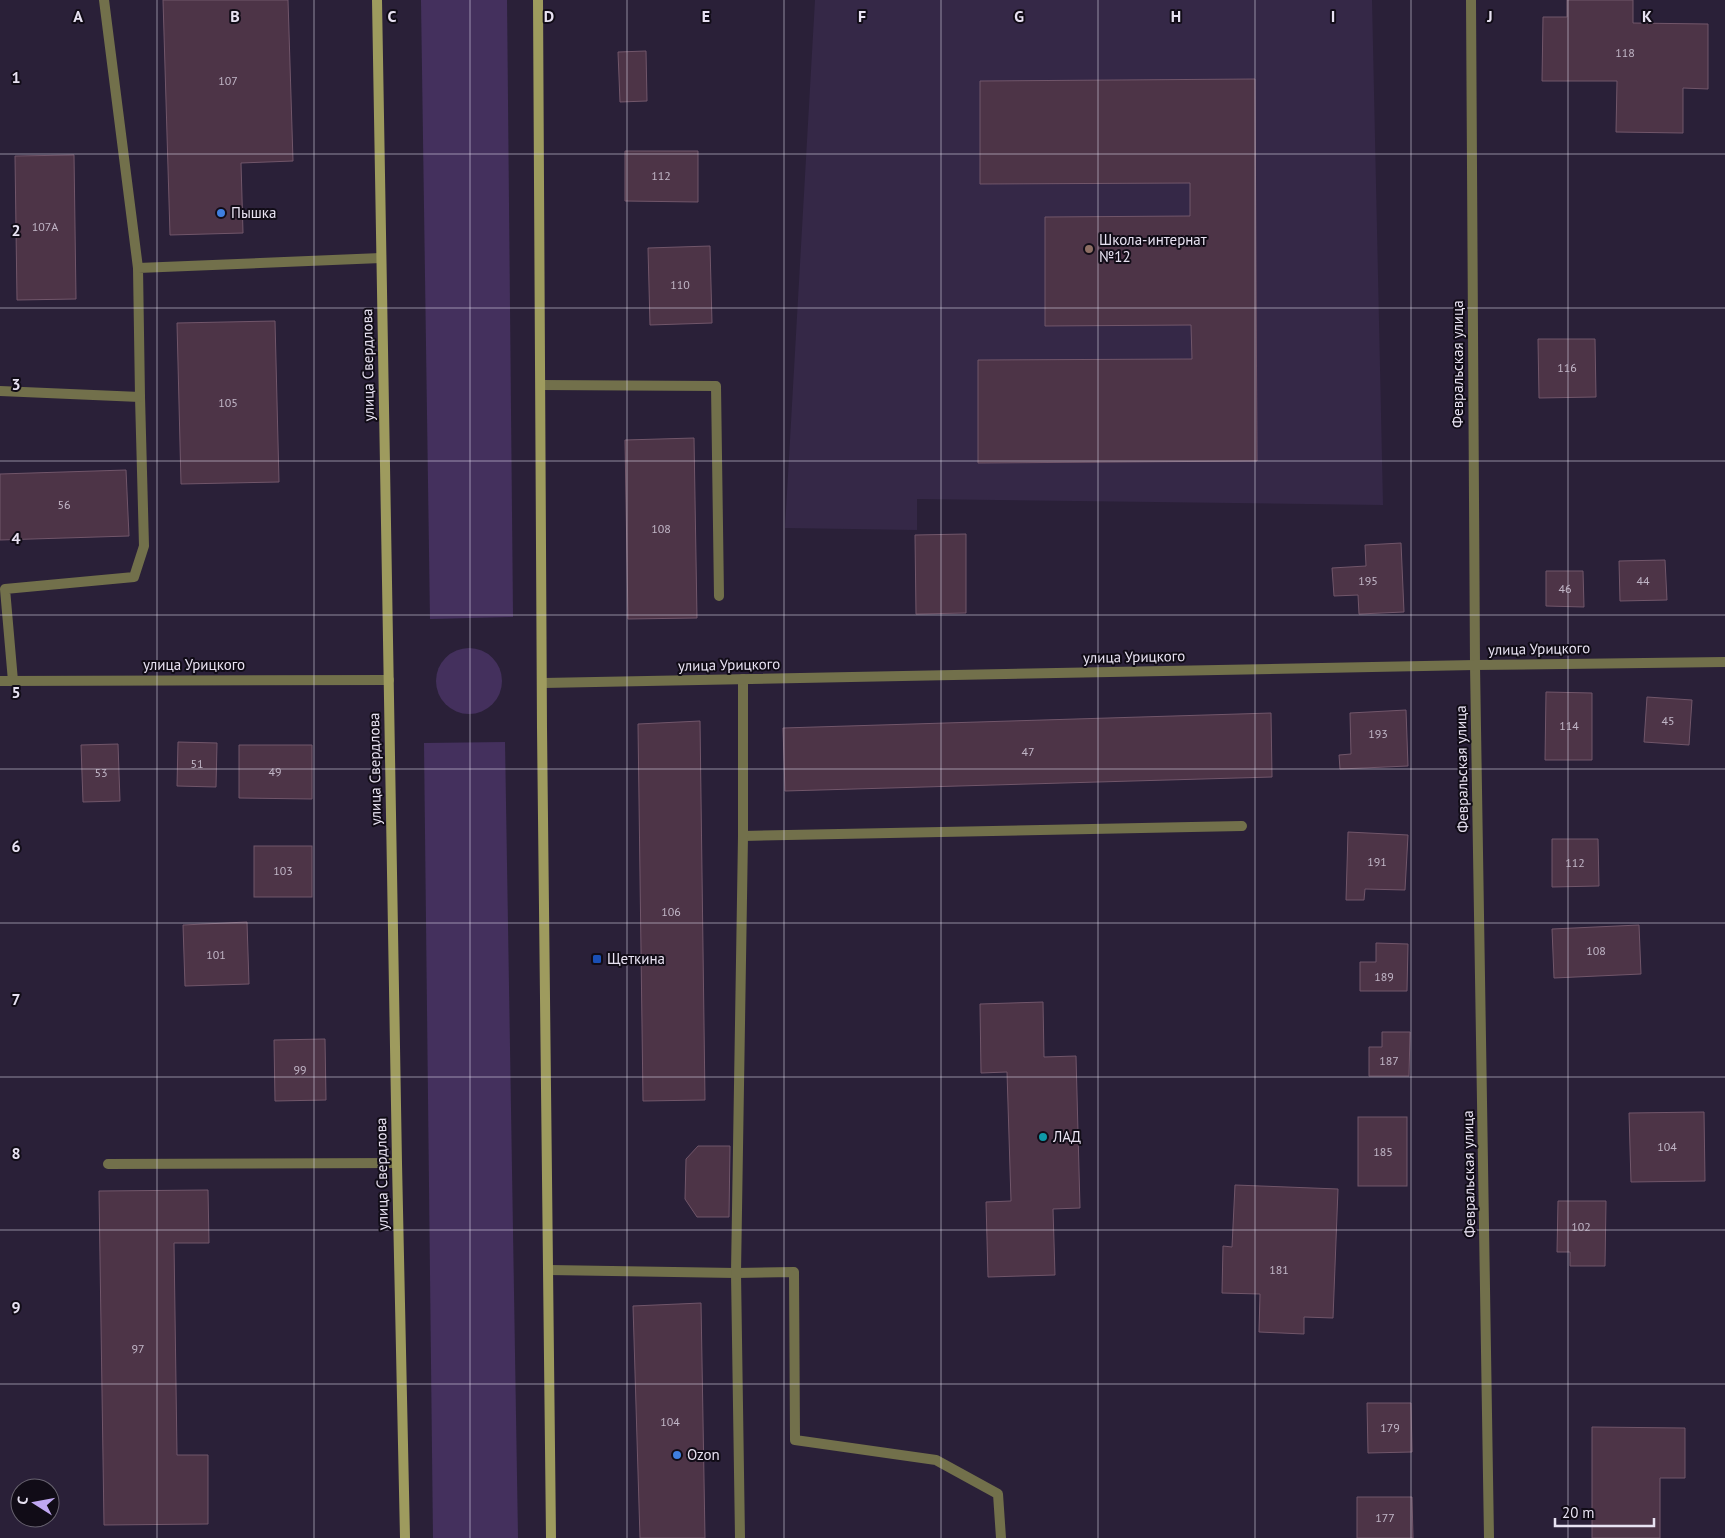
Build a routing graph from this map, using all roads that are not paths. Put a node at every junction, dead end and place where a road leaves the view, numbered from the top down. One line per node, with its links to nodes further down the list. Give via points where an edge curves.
1 (104, 0): 6 (street)
2 (377, 0): 5 (main road, улица Свердлова)
3 (538, 0): 7 (main road)
4 (1471, 0): 12 (street, Февральская улица)
5 (382, 258): 6 (street); 13 (main road, улица Свердлова)
6 (138, 268): 9 (street)
7 (541, 384): 10 (street, via 716,386); 17 (main road)
8 (0, 391): 9 (street)
9 (140, 397): 16 (street, via 144,546 134,577 5,589)
10 (719, 596)
11 (1725, 662): 12 (street, улица Урицкого)
12 (1475, 665): 14 (street, улица Урицкого); 28 (street, Февральская улица)
13 (388, 680): 16 (street, улица Урицкого); 20 (main road, улица Свердлова)
14 (743, 680): 17 (street, улица Урицкого); 19 (street)
15 (0, 681): 16 (street, улица Урицкого)
16 (13, 681)
17 (543, 684): 22 (main road)
18 (1242, 826): 19 (street)
19 (743, 836): 23 (street)
20 (396, 1163): 21 (street); 24 (main road, улица Свердлова)
21 (108, 1164)
22 (549, 1270): 23 (street); 25 (main road)
23 (736, 1273): 26 (street); 27 (street, via 794,1272 795,1440 936,1460 998,1494)
24 (405, 1538)
25 (551, 1538)
26 (740, 1538)
27 (1001, 1538)
28 (1489, 1538)

